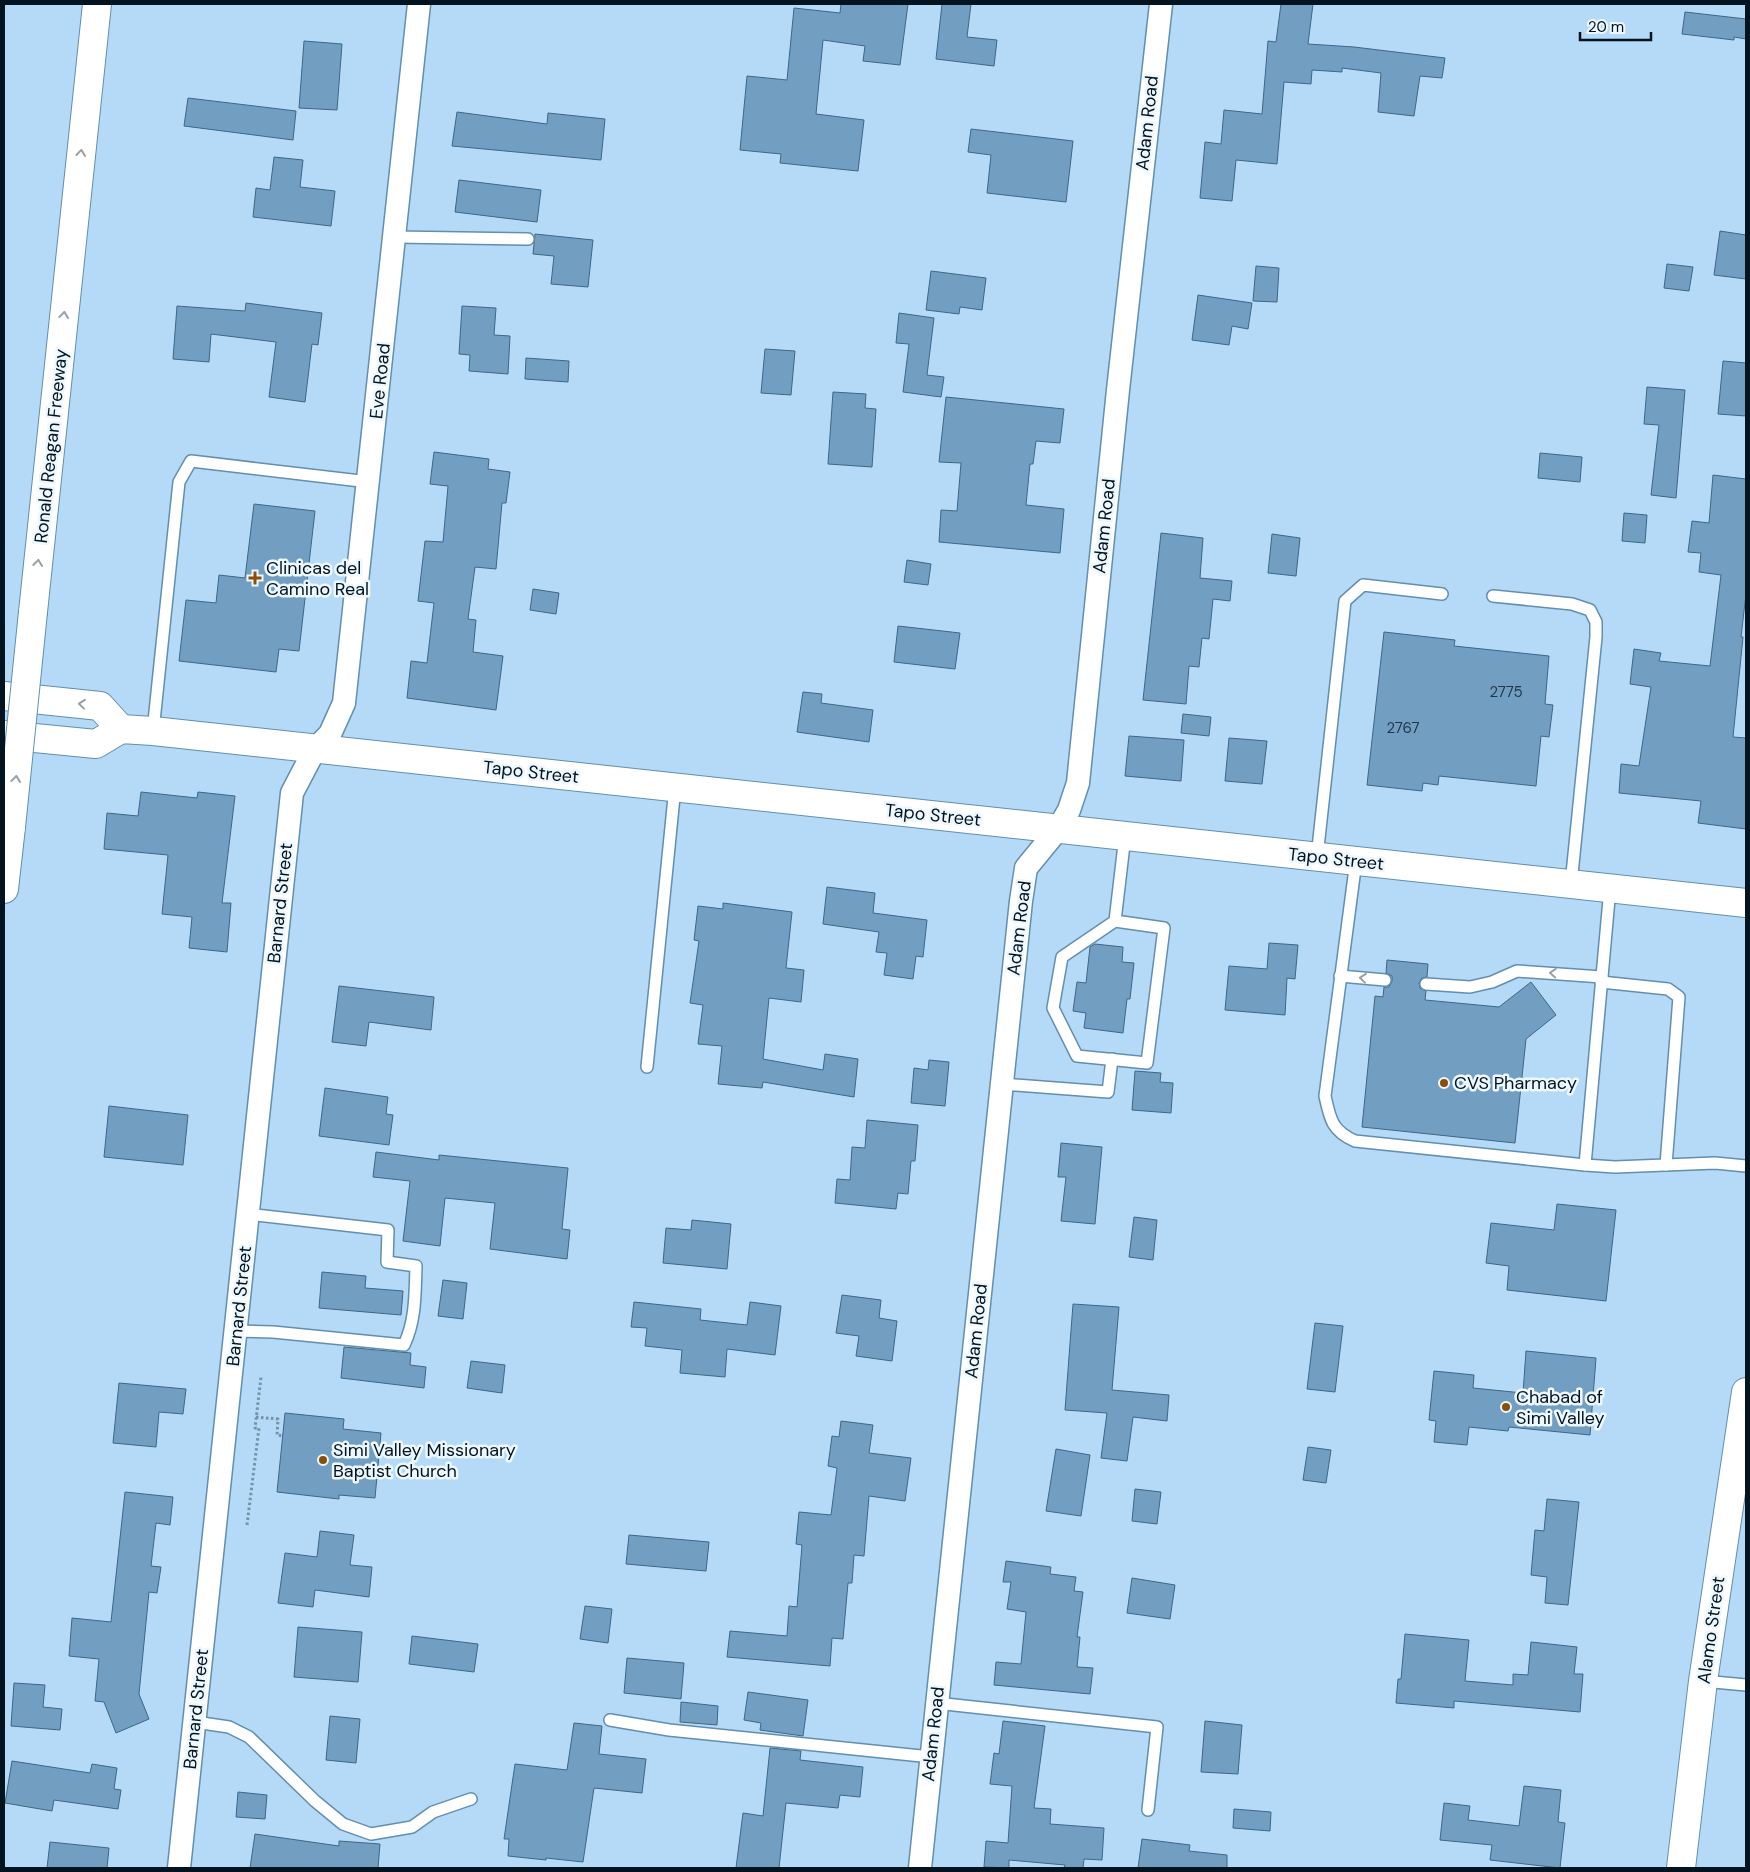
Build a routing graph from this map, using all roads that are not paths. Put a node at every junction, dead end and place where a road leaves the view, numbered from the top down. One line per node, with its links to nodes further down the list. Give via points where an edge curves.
1 (97, 4): 21 (main road, Ronald Reagan Freeway, one-way to 1, bridge)
2 (419, 4): 4 (street, Eve Road)
3 (1161, 4): 15 (street, Adam Road, via 1078,784)
4 (395, 236): 5 (lane); 6 (street, Eve Road)
5 (528, 239)
6 (369, 482): 11 (lane, via 191,461 179,482); 13 (street, Eve Road, via 344,703 330,734)
7 (1442, 594): 17 (lane, via 1363,586 1345,601)
8 (1493, 596): 19 (lane, via 1572,604 1590,610 1596,622)
9 (4, 696): 10 (main road, one-way to 9, via 100,706)
10 (121, 728): 11 (main road, Tapo Street); 12 (main road, via 96,744)
11 (153, 731): 13 (main road, Tapo Street)
12 (4, 734)
13 (315, 749): 14 (main road, Tapo Street); 34 (street, Barnard Street, via 292,793)
14 (675, 787): 15 (main road, Tapo Street); 29 (lane)
15 (1058, 829): 16 (main road, Tapo Street); 30 (street, Adam Road, via 1026,868)
16 (1125, 836): 17 (main road, Tapo Street); 23 (lane)
17 (1317, 857): 18 (main road, Tapo Street)
18 (1356, 861): 19 (main road, Tapo Street); 24 (lane)
19 (1571, 884): 20 (main road, Tapo Street)
20 (1610, 888): 22 (main road, Tapo Street); 26 (lane)
21 (4, 889)
22 (1746, 903)
23 (1115, 921): 28 (lane, via 1062,956 1053,1008 1077,1056); 28 (lane, via 1164,928 1147,1063)
24 (1340, 976): 25 (lane, one-way to 24); 31 (lane, via 1325,1096 1331,1121 1345,1136 1355,1141)
25 (1385, 980)
26 (1601, 980): 27 (lane, one-way to 27, via 1517,971 1470,987); 31 (lane); 32 (lane, via 1668,989 1678,997)
27 (1426, 984)
28 (1112, 1059): 30 (lane, via 1108,1092)
29 (647, 1067)
30 (1002, 1084): 39 (street, Adam Road)
31 (1585, 1165): 32 (lane, via 1615,1168)
32 (1666, 1165): 33 (lane, via 1715,1163)
33 (1746, 1166)
34 (248, 1214): 35 (street, Barnard Street); 35 (lane, via 388,1230 387,1262 416,1266 413,1316 411,1331 404,1345)
35 (236, 1331): 41 (street, Barnard Street)
36 (1746, 1392): 37 (main road, Alamo Street)
37 (1703, 1681): 38 (lane); 47 (main road, Alamo Street)
38 (1746, 1685)
39 (936, 1703): 42 (street, Adam Road); 44 (lane, via 1157,1727)
40 (610, 1720): 42 (lane, via 669,1730)
41 (195, 1722): 43 (lane, via 229,1727 249,1737 343,1824 371,1834 412,1827 433,1812); 45 (street, Barnard Street)
42 (931, 1757): 46 (street, Adam Road)
43 (471, 1799)
44 (1148, 1810)
45 (179, 1868)
46 (920, 1868)
47 (1681, 1868)

